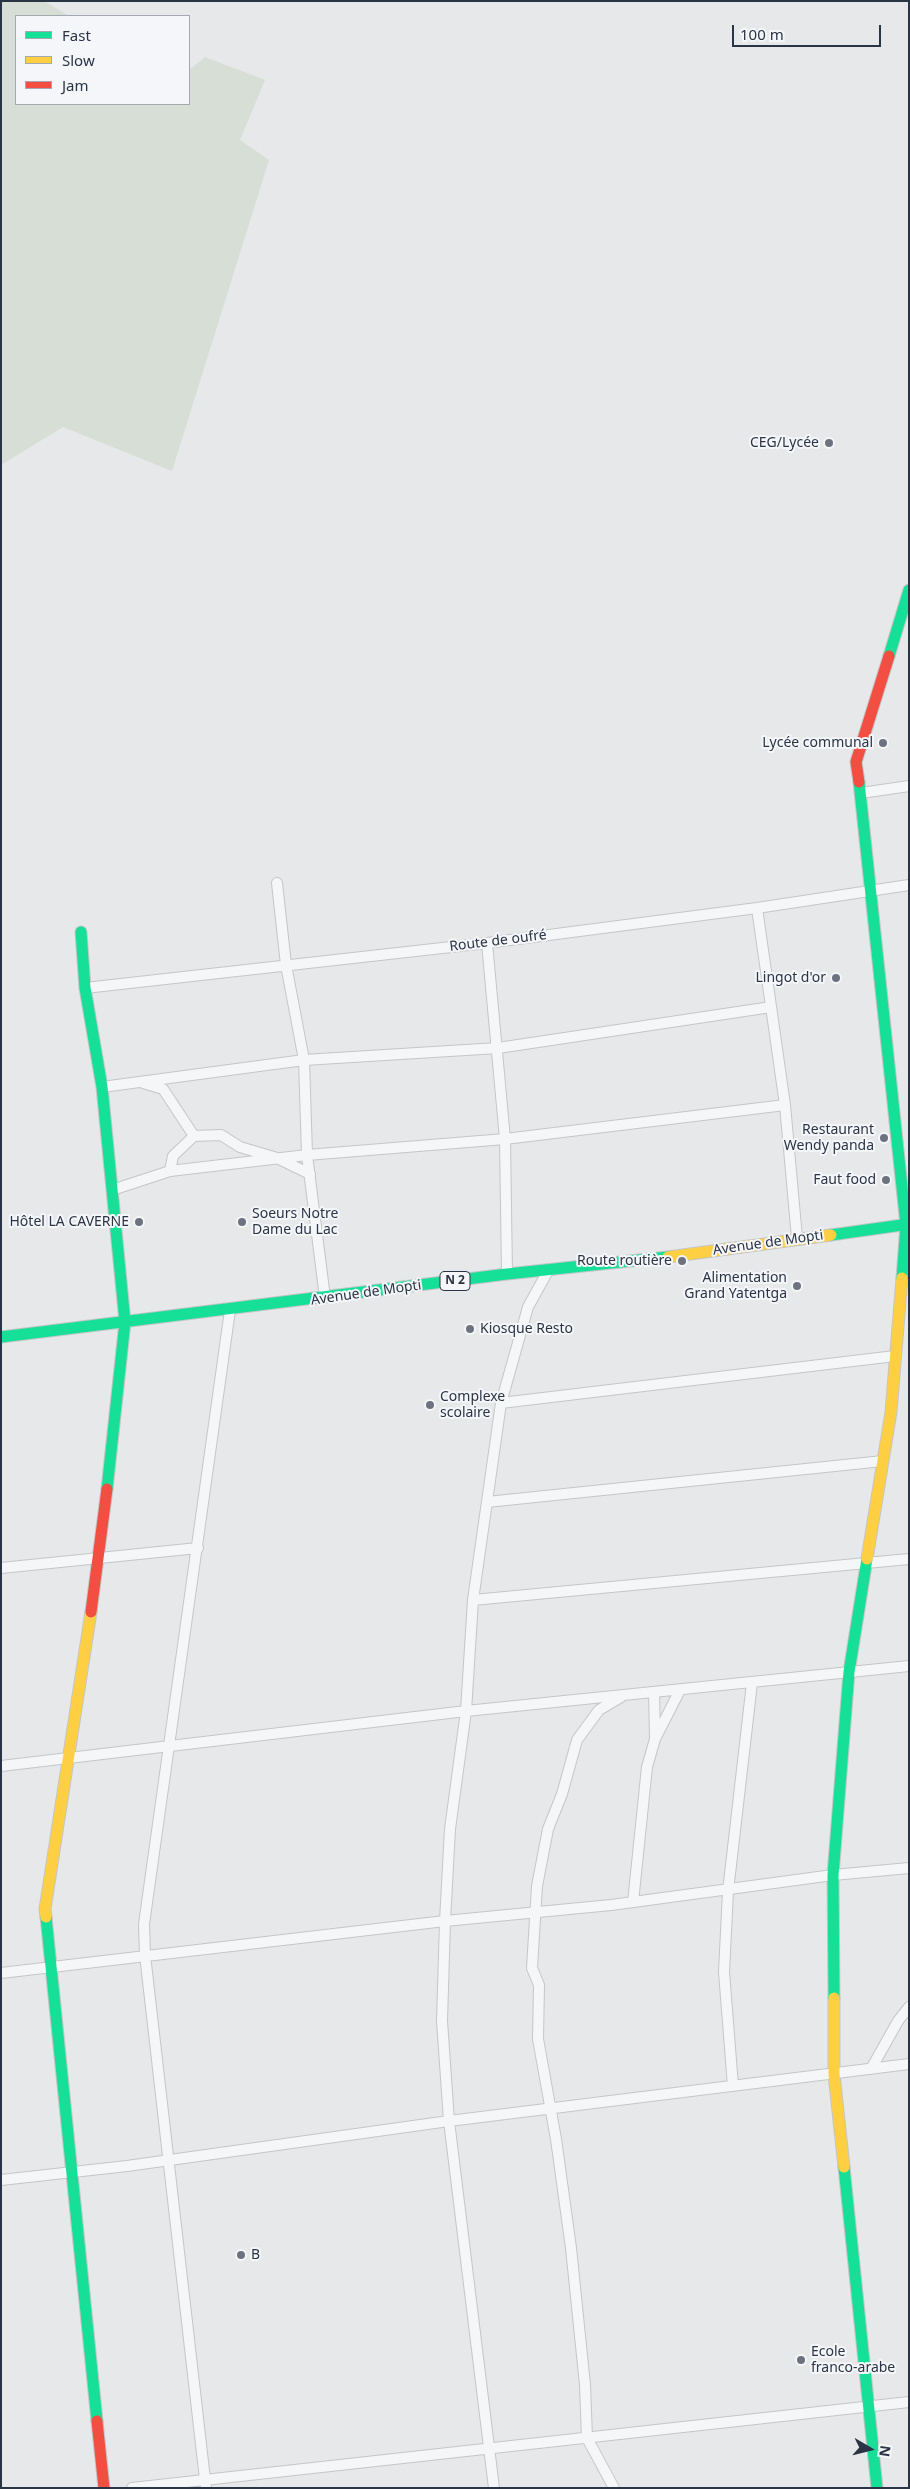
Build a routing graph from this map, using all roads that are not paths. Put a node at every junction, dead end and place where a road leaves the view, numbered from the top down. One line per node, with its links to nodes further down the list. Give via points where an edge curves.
1 (909, 590): 3 (street, via 856,762)
2 (909, 786): 3 (street)
3 (861, 793): 6 (street)
4 (277, 883): 10 (street)
5 (909, 885): 6 (street, Route de oufré)
6 (872, 890): 7 (street, Route de oufré); 25 (street)
7 (757, 908): 9 (street, Route de oufré); 12 (street)
8 (81, 932): 11 (street)
9 (487, 943): 10 (street, Route de oufré); 13 (street)
10 (286, 965): 11 (street, Route de oufré); 14 (street)
11 (85, 988): 16 (street)
12 (771, 1007): 13 (street); 17 (street)
13 (498, 1048): 14 (street); 19 (street)
14 (304, 1060): 15 (street); 20 (street)
15 (139, 1082): 16 (street); 18 (street, via 163,1089)
16 (102, 1087): 24 (street)
17 (785, 1105): 19 (street); 26 (street)
18 (194, 1136): 21 (street, via 221,1134 240,1147); 22 (street, via 173,1156)
19 (505, 1139): 20 (street); 28 (street)
20 (307, 1156): 21 (street); 23 (street)
21 (277, 1158): 22 (street); 23 (street)
22 (170, 1171): 24 (street)
23 (310, 1174): 29 (street)
24 (112, 1190): 31 (street)
25 (907, 1225): 26 (street, Avenue de Mopti / N 2); 33 (street)
26 (797, 1238): 27 (street, Avenue de Mopti / N 2)
27 (549, 1270): 28 (street, Avenue de Mopti / N 2); 34 (street, via 528,1307)
28 (507, 1274): 29 (street, Avenue de Mopti / N 2)
29 (325, 1298): 30 (street, Avenue de Mopti / N 2)
30 (230, 1310): 31 (street, Avenue de Mopti / N 2); 37 (street)
31 (125, 1322): 32 (street, Avenue de Mopti / N 2); 38 (street)
32 (1, 1336)
33 (895, 1356): 34 (street); 35 (street)
34 (501, 1403): 36 (street)
35 (883, 1461): 36 (street); 40 (street)
36 (487, 1502): 42 (street)
37 (198, 1548): 38 (street); 51 (street)
38 (99, 1558): 41 (street); 52 (street)
39 (909, 1559): 40 (street)
40 (866, 1565): 42 (street); 44 (street)
41 (1, 1568)
42 (473, 1600): 49 (street)
43 (909, 1666): 44 (street)
44 (849, 1672): 45 (street); 55 (street)
45 (752, 1683): 46 (street); 56 (street)
46 (680, 1690): 47 (street); 50 (street)
47 (654, 1692): 48 (street); 50 (street)
48 (624, 1695): 49 (street); 58 (street, via 599,1710 577,1740 548,1829)
49 (466, 1711): 51 (street); 59 (street, via 450,1829)
50 (655, 1739): 57 (street, via 647,1767)
51 (169, 1746): 52 (street); 60 (street, via 144,1924)
52 (70, 1758): 53 (street); 61 (street, via 44,1910)
53 (1, 1766)
54 (909, 1868): 55 (street)
55 (833, 1875): 56 (street); 66 (street)
56 (728, 1891): 57 (street); 67 (street, via 724,1972)
57 (633, 1902): 58 (street)
58 (534, 1912): 59 (street); 68 (street, via 532,1968 539,1985 538,2039)
59 (445, 1921): 60 (street); 69 (street, via 442,2021)
60 (146, 1955): 61 (street); 70 (street)
61 (50, 1967): 62 (street); 71 (street)
62 (1, 1973)
63 (909, 2007): 65 (street)
64 (909, 2064): 65 (street)
65 (871, 2069): 66 (street)
66 (834, 2074): 67 (street); 74 (street)
67 (733, 2086): 68 (street)
68 (551, 2108): 69 (street); 75 (street, via 572,2258)
69 (449, 2121): 70 (street); 76 (street)
70 (169, 2159): 71 (street); 77 (street)
71 (71, 2172): 72 (street); 78 (street)
72 (1, 2180)
73 (909, 2402): 74 (street)
74 (870, 2406): 75 (street); 82 (street)
75 (587, 2438): 76 (street); 81 (street)
76 (490, 2448): 77 (street); 80 (street)
77 (206, 2484): 79 (street)
78 (104, 2488)
79 (132, 2488)
80 (494, 2488)
81 (614, 2488)
82 (877, 2488)

